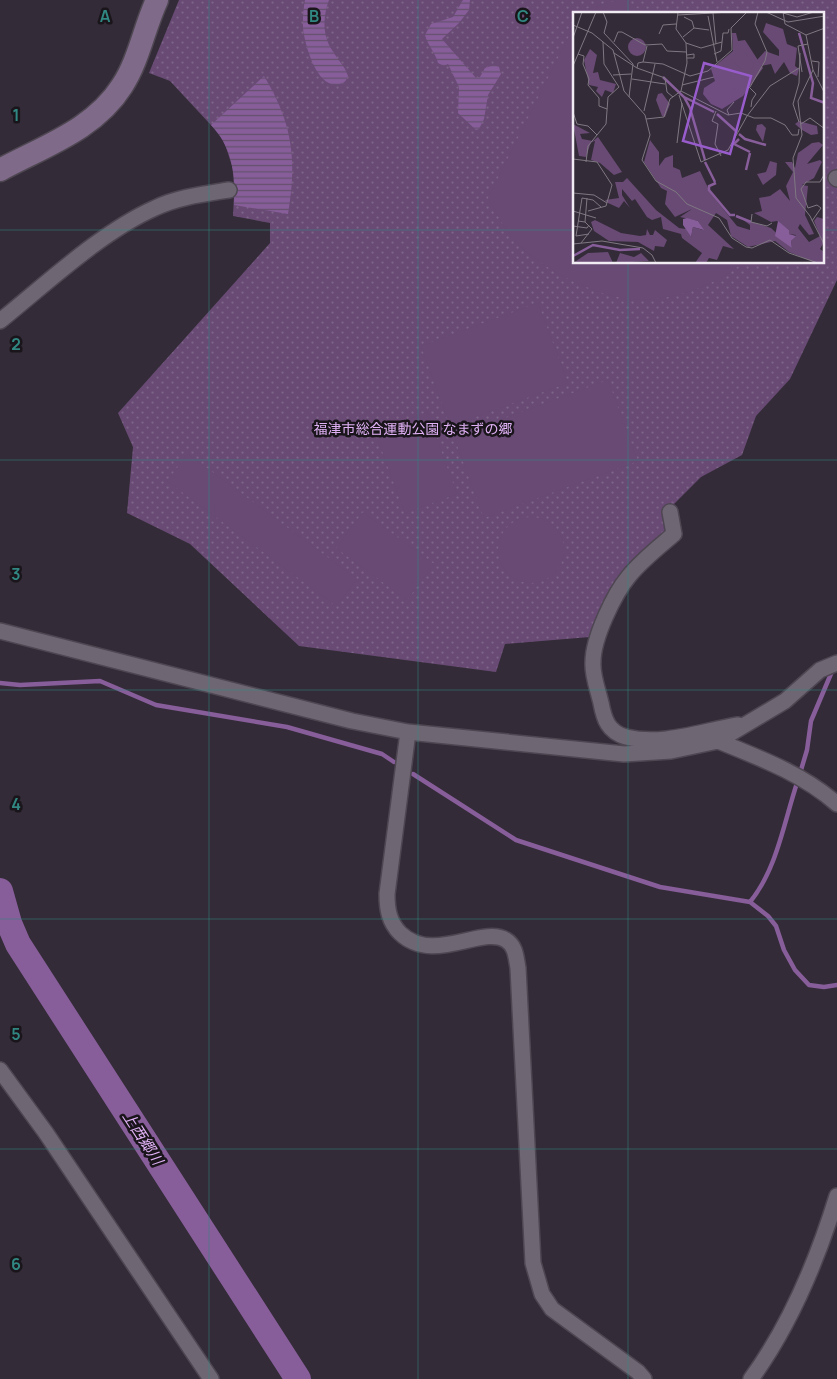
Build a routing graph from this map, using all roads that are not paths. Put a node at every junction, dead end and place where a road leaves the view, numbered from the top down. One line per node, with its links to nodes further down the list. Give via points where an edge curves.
1 (157, 0): 2 (street, via 134,62 122,86 105,108 70,134)
2 (0, 170)
3 (229, 190): 4 (street, via 174,200 148,211 79,258)
4 (0, 321)
5 (670, 512): 8 (street, via 674,534 630,576 611,606 594,649 592,664 605,721 613,732 644,739 670,739)
6 (0, 630): 9 (street, via 352,721)
7 (833, 665): 8 (street, via 820,670 785,701)
8 (747, 724): 10 (street)
9 (408, 732): 10 (street, via 624,754 671,751); 15 (street, via 387,894 392,925 418,945 498,937 513,947 518,968 532,1263 537,1282 552,1309)
10 (718, 741): 11 (street, via 774,763)
11 (837, 804)
12 (0, 1070): 14 (street)
13 (837, 1196): 16 (street, via 801,1294 783,1329)
14 (211, 1379)
15 (644, 1379)
16 (750, 1379)

